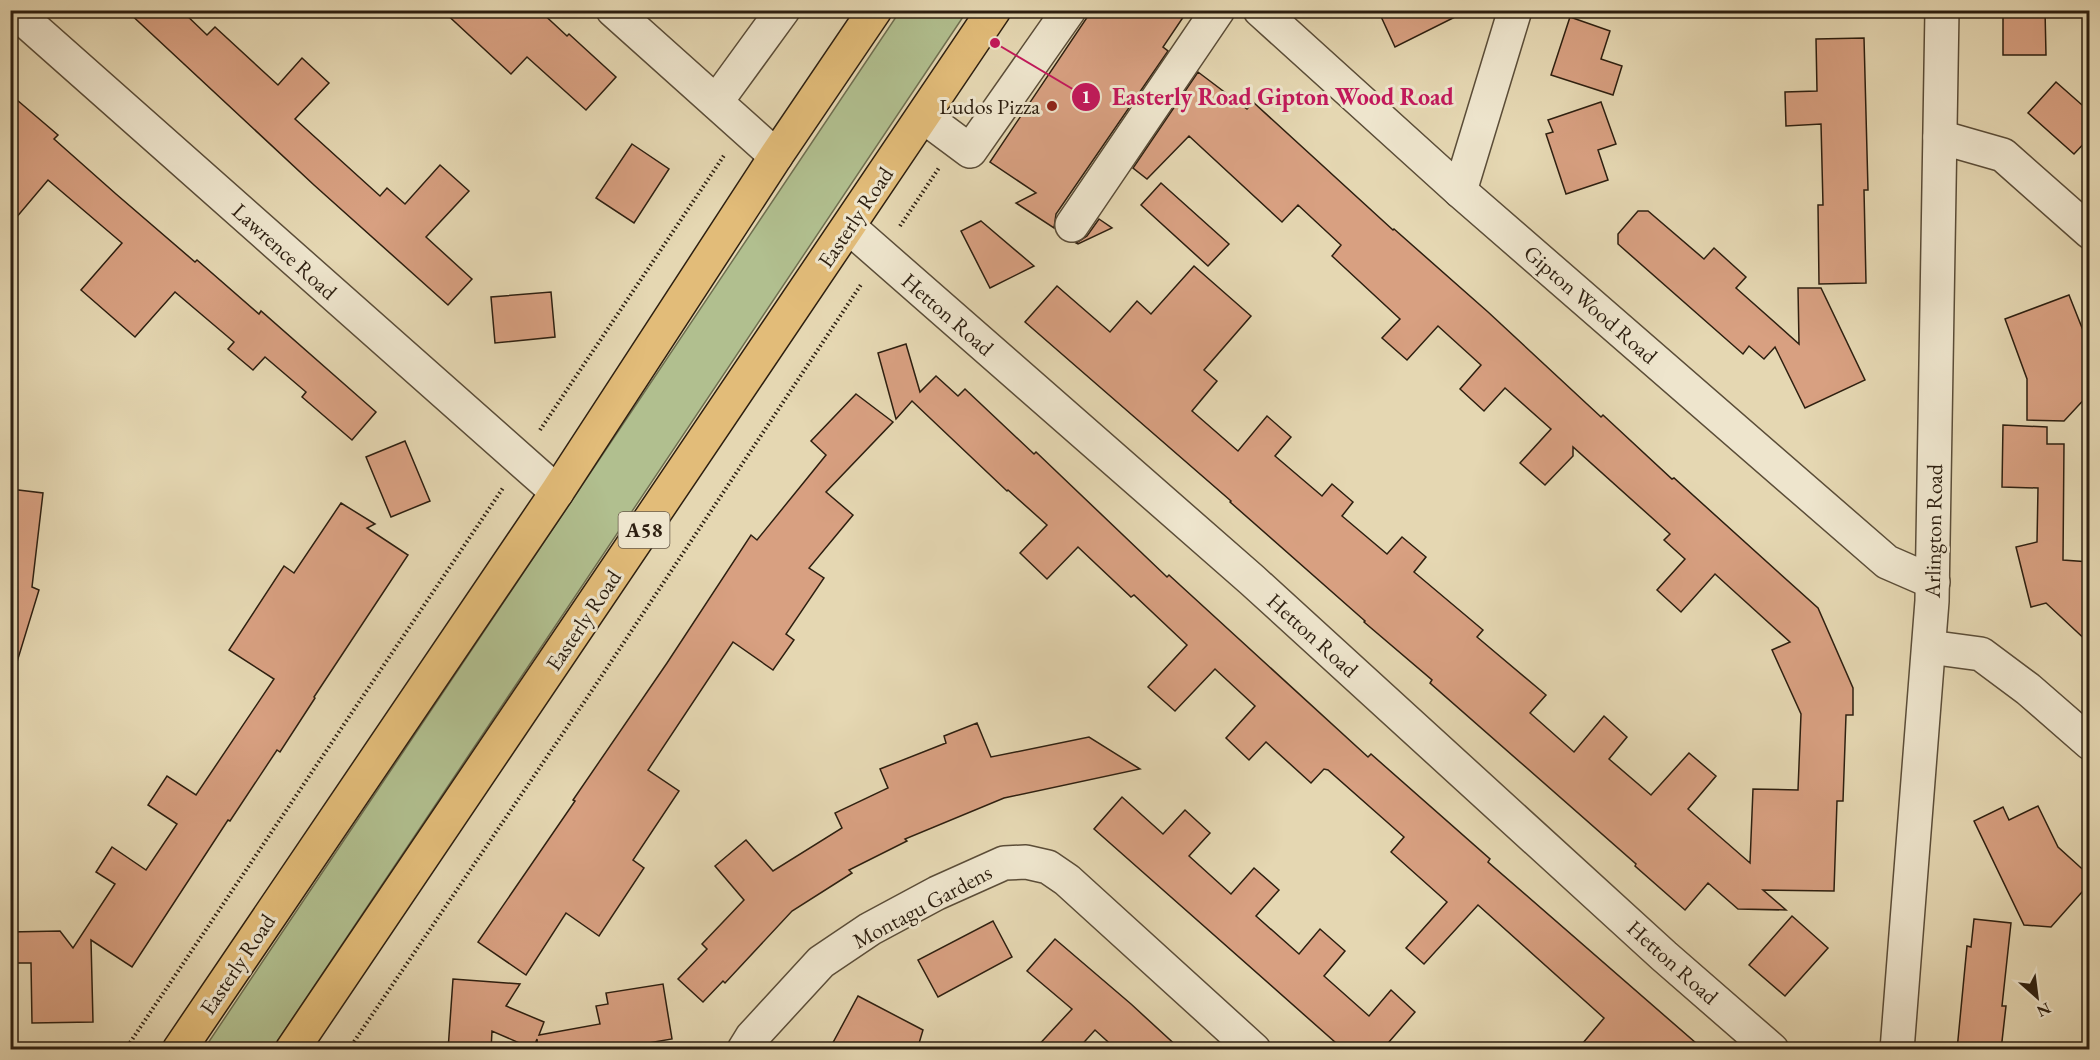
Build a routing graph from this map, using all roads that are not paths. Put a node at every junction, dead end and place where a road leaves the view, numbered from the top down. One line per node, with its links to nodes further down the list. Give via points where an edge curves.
1 (13, 10): 19 (street, Lawrence Road)
2 (613, 10): 11 (street)
3 (783, 10): 11 (street)
4 (875, 10): 14 (main road, Easterly Road)
5 (994, 10): 12 (main road, Easterly Road / A58)
6 (1069, 10): 12 (street, via 970,152)
7 (1218, 10): 16 (street)
8 (1260, 10): 15 (street, Gipton Wood Road)
9 (1515, 10): 15 (street)
10 (1942, 10): 13 (street, Arlington Road)
11 (716, 102): 14 (street)
12 (923, 116): 17 (main road, Easterly Road / A58)
13 (1940, 137): 18 (street, via 2003,155); 20 (street, Arlington Road)
14 (776, 156): 19 (main road, Easterly Road)
15 (1460, 190): 20 (street, Gipton Wood Road, via 1887,562)
16 (1072, 225)
17 (849, 227): 24 (main road, Easterly Road / A58); 27 (street, Hetton Road, via 1252,580)
18 (2090, 232)
19 (556, 492): 23 (main road, Easterly Road)
20 (1933, 582): 21 (street, Arlington Road)
21 (1929, 647): 22 (street, via 1981,654); 28 (street, Arlington Road)
22 (2090, 743)
23 (179, 1050)
24 (292, 1050)
25 (744, 1050): 26 (street, Montagu Gardens, via 821,962 870,929 937,892 1004,863 1026,862 1048,867 1067,879)
26 (1254, 1050)
27 (1772, 1050)
28 (1897, 1050)

